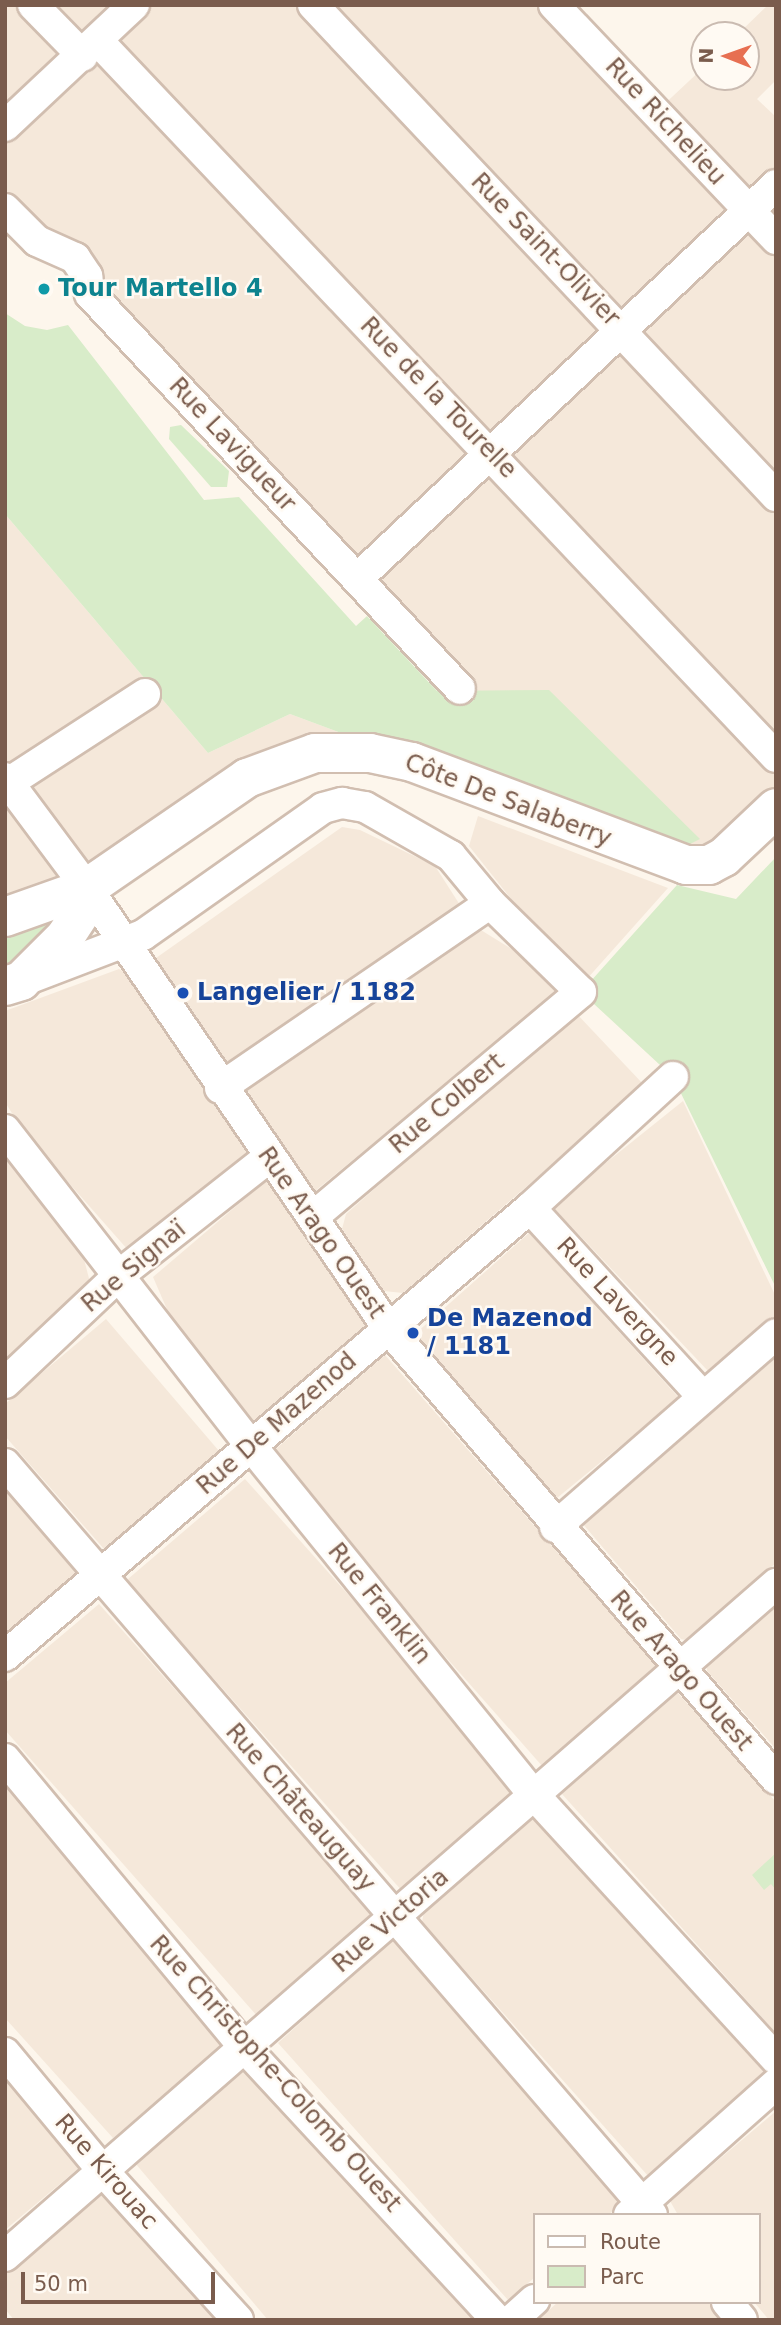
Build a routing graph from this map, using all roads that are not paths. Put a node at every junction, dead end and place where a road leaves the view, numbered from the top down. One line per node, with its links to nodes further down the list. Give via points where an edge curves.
1 (33, 5): 5 (street, Rue de la Tourelle)
2 (134, 5): 5 (street)
3 (313, 5): 11 (street, Rue Saint-Olivier)
4 (554, 5): 9 (street, Rue Richelieu)
5 (91, 49): 6 (street); 12 (street, Rue de la Tourelle)
6 (5, 126)
7 (776, 185): 9 (street)
8 (5, 209): 14 (street, Rue Lavigueur, via 37,241 75,258 87,276 90,293)
9 (749, 211): 10 (street, Rue Richelieu); 11 (street)
10 (776, 239)
11 (620, 328): 12 (street); 13 (street, Rue Saint-Olivier)
12 (492, 455): 14 (street); 17 (street, Rue de la Tourelle)
13 (776, 496)
14 (357, 579): 15 (street, Rue Lavigueur)
15 (460, 689)
16 (145, 694): 18 (street)
17 (776, 757)
18 (7, 782): 20 (street, Rue Arago Ouest)
19 (776, 808): 20 (street, Côte De Salaberry, via 724,858 709,865 686,865 412,762 370,753 315,752 247,778)
20 (87, 888): 22 (street, Côte De Salaberry); 23 (street, Rue Arago Ouest); 24 (street, via 81,912 65,937)
21 (490, 903): 23 (street, via 451,856 365,807 342,803 323,808 286,830); 26 (street); 30 (street, Rue Colbert, via 581,992)
22 (5, 917)
23 (123, 946): 24 (street); 26 (street, Rue Arago Ouest)
24 (13, 984)
25 (673, 1077): 29 (street, Rue De Mazenod)
26 (220, 1088): 28 (street, Rue Arago Ouest)
27 (5, 1130): 31 (street, Rue Franklin)
28 (268, 1158): 30 (street, Rue Arago Ouest); 31 (street, Rue Signaï)
29 (530, 1208): 32 (street, Rue De Mazenod); 35 (street, Rue Lavergne)
30 (313, 1217): 32 (street, Rue Arago Ouest)
31 (118, 1276): 34 (street, Rue Signaï); 36 (street, Rue Franklin)
32 (388, 1328): 36 (street, Rue De Mazenod); 38 (street, Rue Arago Ouest)
33 (776, 1334): 35 (street)
34 (5, 1383)
35 (703, 1397): 38 (street)
36 (252, 1447): 39 (street, Rue De Mazenod); 45 (street, Rue Franklin)
37 (5, 1464): 39 (street, Rue Châteauguay)
38 (555, 1527): 42 (street, Rue Arago Ouest)
39 (100, 1575): 41 (street, Rue De Mazenod); 46 (street, Rue Châteauguay)
40 (775, 1587): 42 (street, Rue Victoria)
41 (5, 1656)
42 (680, 1669): 44 (street, Rue Arago Ouest); 45 (street, Rue Victoria)
43 (5, 1759): 47 (street, Rue Christophe-Colomb Ouest)
44 (776, 1779)
45 (535, 1796): 46 (street, Rue Victoria); 49 (street, Rue Franklin)
46 (394, 1918): 47 (street, Rue Victoria); 52 (street, Rue Châteauguay)
47 (245, 2048): 51 (street, Rue Victoria); 57 (street, Rue Christophe-Colomb Ouest)
48 (5, 2053): 51 (street, Rue Kirouac)
49 (776, 2059)
50 (776, 2084): 52 (street)
51 (103, 2171): 53 (street, Rue Victoria); 56 (street, Rue Kirouac)
52 (641, 2211)
53 (5, 2256)
54 (532, 2302): 58 (street)
55 (729, 2304): 59 (street)
56 (238, 2320)
57 (498, 2320)
58 (512, 2320)
59 (742, 2320)

